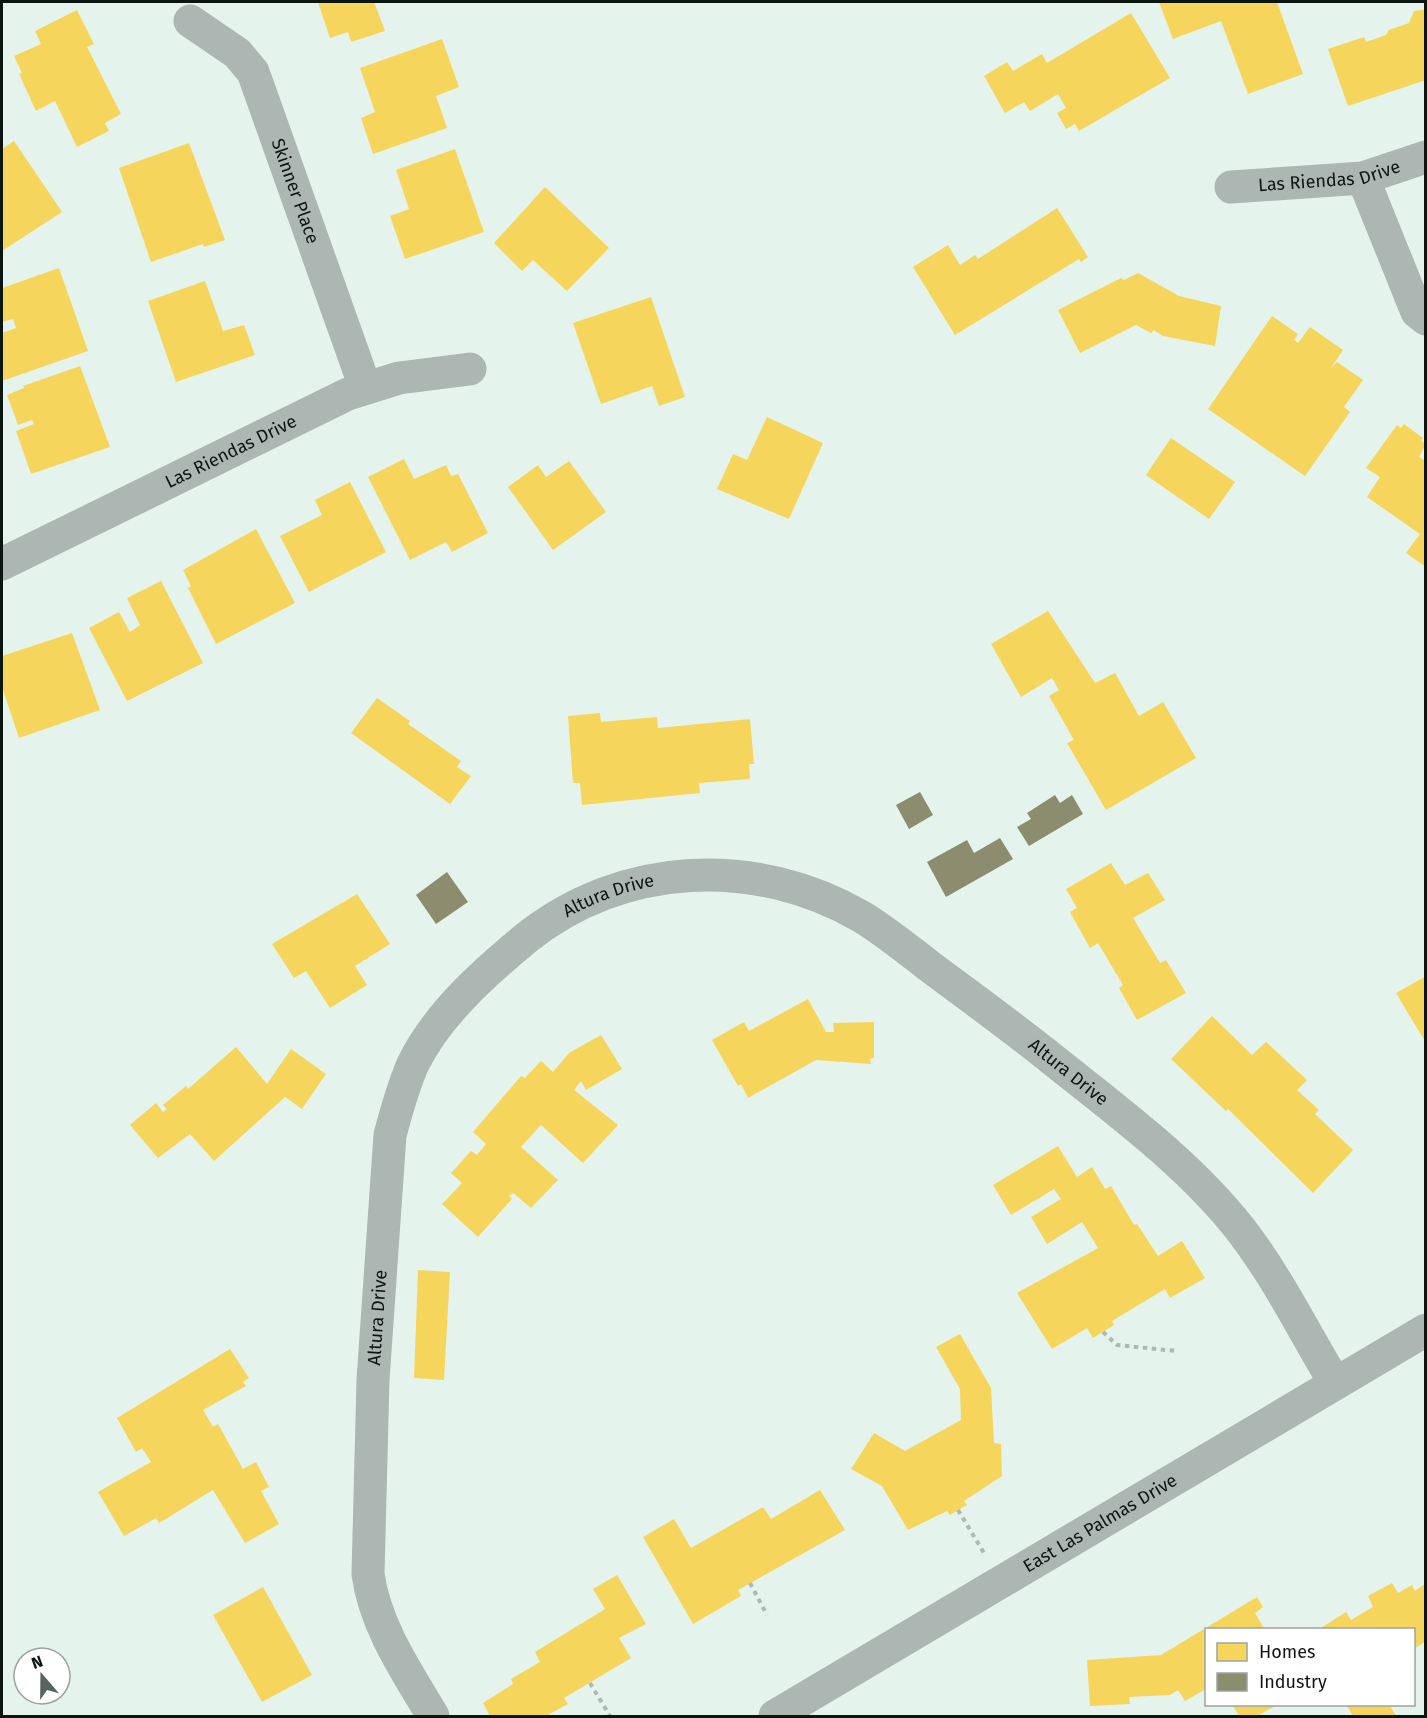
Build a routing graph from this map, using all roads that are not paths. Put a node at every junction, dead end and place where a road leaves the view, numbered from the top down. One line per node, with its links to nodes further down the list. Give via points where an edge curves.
1 (190, 21): 7 (street, Skinner Place, via 237,53 254,72)
2 (1425, 157): 3 (street, Las Riendas Drive)
3 (1363, 178): 4 (street, Las Riendas Drive); 5 (street, via 1417,312)
4 (1232, 187)
5 (1425, 319)
6 (470, 369): 7 (street, Las Riendas Drive)
7 (365, 387): 8 (street, Las Riendas Drive)
8 (2, 564)
9 (1425, 1330): 10 (street, East Las Palmas Drive)
10 (1335, 1383): 11 (street, Altura Drive, via 1266,1264 1241,1229 1199,1184 1107,1102 871,923 797,888 743,876 671,876 602,894 541,927 496,963 458,1002 415,1061 390,1135 373,1380 368,1574 380,1621); 12 (street, East Las Palmas Drive)
11 (433, 1716)
12 (775, 1716)

